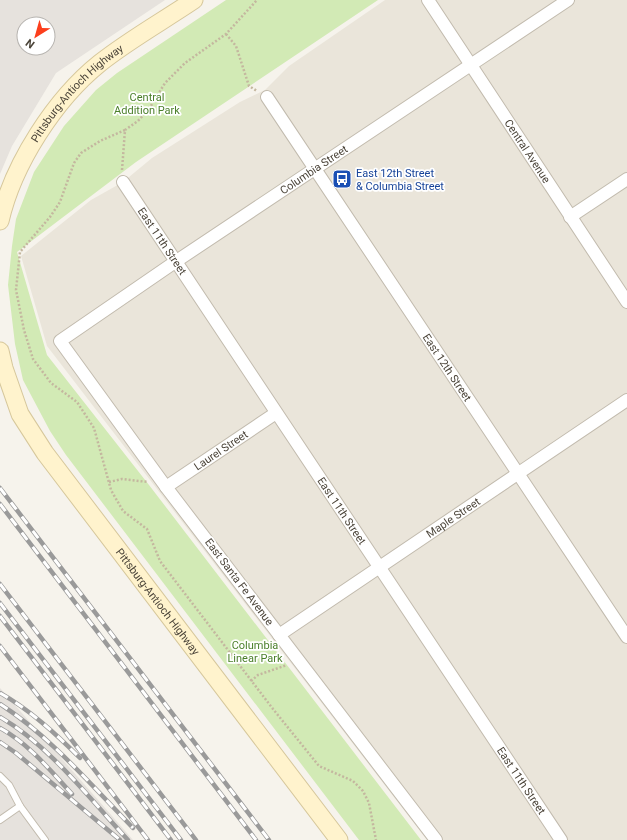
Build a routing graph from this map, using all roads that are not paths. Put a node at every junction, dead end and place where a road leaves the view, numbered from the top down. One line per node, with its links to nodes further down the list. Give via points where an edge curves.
1 (194, 0): 10 (main road, Pittsburg-Antioch Highway, via 100,63 71,91 44,124 23,159 3,207)
2 (428, 0): 4 (street, Central Avenue)
3 (568, 0): 4 (street, Columbia Street)
4 (471, 66): 6 (street, Columbia Street); 9 (street, Central Avenue)
5 (267, 97): 6 (street, East 12th Street)
6 (315, 169): 11 (street, Columbia Street); 17 (street, East 12th Street)
7 (627, 179): 9 (street)
8 (123, 182): 11 (street, East 11th Street)
9 (570, 217): 12 (street, Central Avenue)
10 (0, 221)
11 (175, 262): 13 (street, Columbia Street); 16 (street, East 11th Street)
12 (627, 302)
13 (60, 341): 18 (street, East Santa Fe Avenue)
14 (0, 351): 26 (main road, Pittsburg-Antioch Highway, via 20,414 45,454)
15 (627, 400): 17 (street, Maple Street)
16 (276, 413): 18 (street, Laurel Street); 19 (street, East 11th Street)
17 (518, 473): 19 (street, Maple Street); 21 (street, East 12th Street)
18 (166, 487): 20 (street, East Santa Fe Avenue)
19 (378, 567): 20 (street, Maple Street); 28 (street, East 11th Street)
20 (279, 635): 27 (street, East Santa Fe Avenue)
21 (627, 637)
22 (0, 776): 23 (lane, via 9,785)
23 (20, 806): 24 (lane); 25 (lane)
24 (0, 820)
25 (46, 840)
26 (339, 840)
27 (436, 840)
28 (560, 840)

